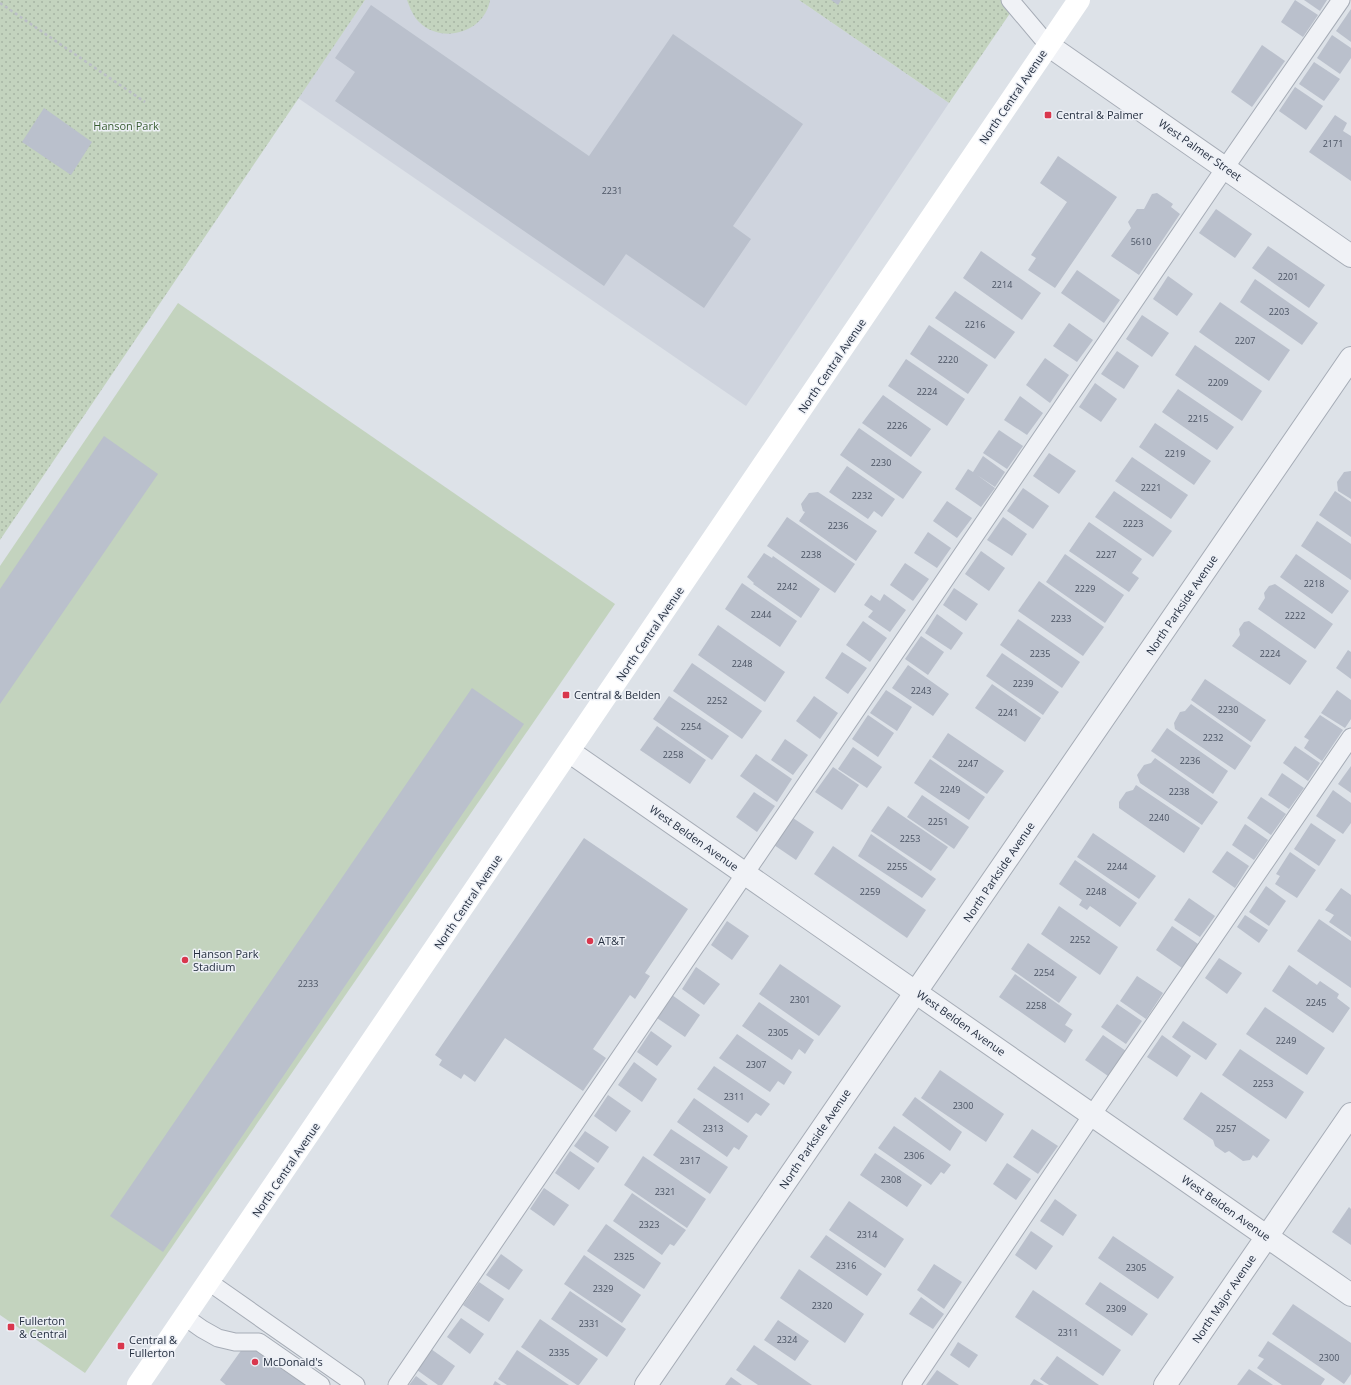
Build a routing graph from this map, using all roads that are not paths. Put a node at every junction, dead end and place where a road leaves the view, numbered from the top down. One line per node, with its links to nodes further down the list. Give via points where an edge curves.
1 (1010, 0): 4 (lane)
2 (1079, 0): 4 (street, North Central Avenue)
3 (1341, 0): 5 (lane)
4 (1048, 45): 5 (street, West Palmer Street); 9 (street, North Central Avenue)
5 (1225, 168): 6 (street, West Palmer Street); 10 (lane)
6 (1351, 256)
7 (1351, 358): 11 (street, North Parkside Avenue)
8 (1351, 737): 13 (lane)
9 (570, 752): 10 (street, West Belden Avenue); 15 (street, North Central Avenue)
10 (744, 873): 11 (street, West Belden Avenue); 21 (lane)
11 (916, 992): 13 (street, West Belden Avenue); 22 (street, North Parkside Avenue)
12 (1351, 1114): 14 (street, North Major Avenue)
13 (1092, 1115): 14 (street, West Belden Avenue); 23 (lane)
14 (1267, 1237): 16 (street, West Belden Avenue); 24 (street, North Major Avenue)
15 (209, 1282): 17 (street, North Central Avenue); 20 (lane)
16 (1351, 1295)
17 (185, 1318): 18 (street, North Central Avenue); 19 (lane, via 218,1338 235,1342 259,1342)
18 (141, 1384)
19 (321, 1385)
20 (356, 1385)
21 (397, 1385)
22 (646, 1385)
23 (911, 1385)
24 (1165, 1385)

